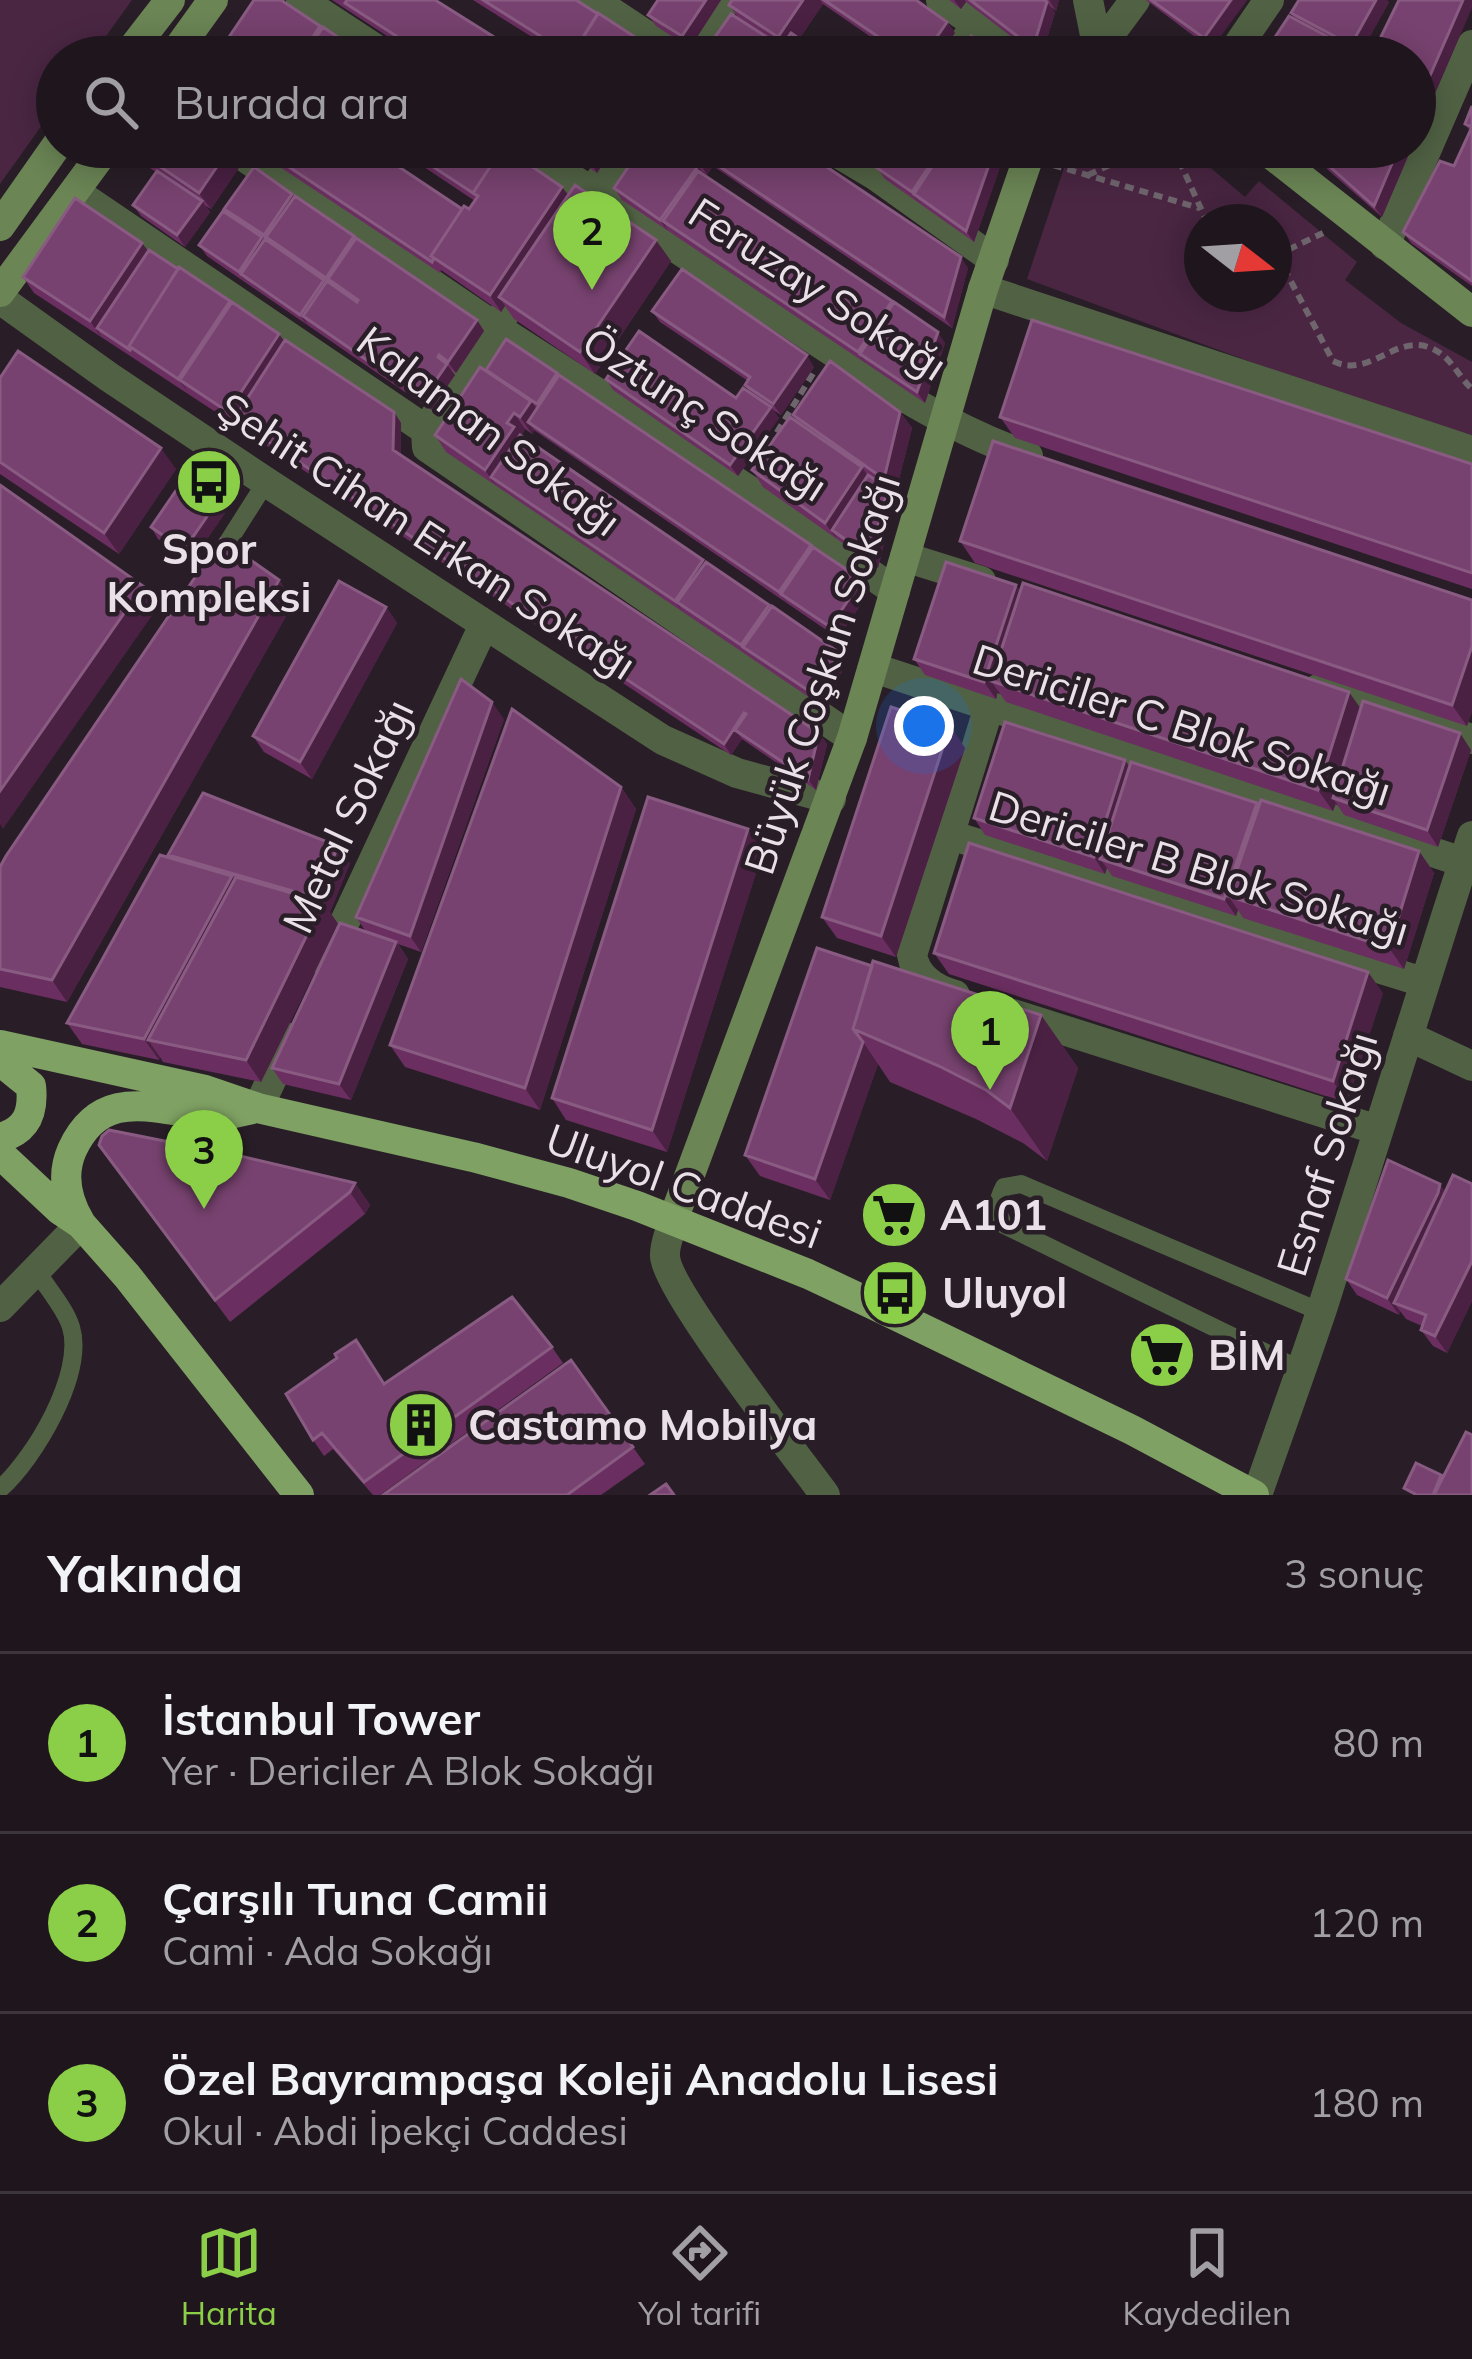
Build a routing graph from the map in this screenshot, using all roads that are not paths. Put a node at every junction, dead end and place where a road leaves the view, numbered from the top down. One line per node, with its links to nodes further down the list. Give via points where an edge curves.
1 (170, 0): 11 (street)
2 (213, 0): 12 (street)
3 (302, 0): 13 (street)
4 (592, 0): 14 (street)
5 (727, 0): 15 (street)
6 (941, 0): 10 (street)
7 (1088, 0): 18 (street)
8 (1135, 0): 19 (street)
9 (1269, 0): 20 (street)
10 (976, 25): 16 (street); 17 (street)
11 (142, 36)
12 (187, 36)
13 (356, 36)
14 (649, 36)
15 (699, 36)
16 (968, 36)
17 (992, 36)
18 (1089, 36)
19 (1105, 36)
20 (1244, 36)
21 (1472, 45): 22 (street)
22 (1436, 127)
23 (41, 168): 36 (street)
24 (92, 168): 34 (street)
25 (261, 168): 44 (street, Öztunç Sokağı)
26 (556, 168): 35 (street, Feruzay Sokağı)
27 (609, 168): 35 (street)
28 (862, 168): 33 (street)
29 (879, 168): 33 (street)
30 (1025, 168): 39 (street, Büyük Coşkun Sokağı)
31 (1288, 168): 38 (street)
32 (1418, 168): 38 (street)
33 (874, 175): 39 (street)
34 (75, 192): 42 (street); 46 (street, Kalaman Sokağı)
35 (592, 192): 37 (street); 45 (street, Feruzay Sokağı)
36 (0, 226)
37 (564, 230)
38 (1384, 245): 43 (street)
39 (994, 260): 41 (street, Büyük Coşkun Sokağı)
40 (523, 288): 44 (street)
41 (983, 290): 45 (street, Büyük Coşkun Sokağı); 47 (street)
42 (0, 296): 49 (street, Şehit Cihan Erkan Sokağı)
43 (1472, 312)
44 (495, 327): 46 (street); 52 (street, Öztunç Sokağı)
45 (947, 422): 48 (street, Feruzay Sokağı); 50 (street, Büyük Coşkun Sokağı)
46 (426, 430): 58 (street, Kalaman Sokağı, via 428,447)
47 (1472, 451)
48 (1066, 468)
49 (266, 482): 51 (lane); 54 (street, Şehit Cihan Erkan Sokağı)
50 (905, 557): 52 (street, Büyük Coşkun Sokağı); 53 (street)
51 (203, 581)
52 (895, 591): 55 (street, Büyük Coşkun Sokağı)
53 (1018, 593)
54 (484, 625): 60 (street, Şehit Cihan Erkan Sokağı, via 663,740 737,773); 68 (street, Metal Sokağı)
55 (874, 668): 57 (street, Dericiler C Blok Sokağı); 58 (street, Büyük Coşkun Sokağı)
56 (1291, 681): 59 (street)
57 (989, 707): 61 (street); 62 (street, Dericiler C Blok Sokağı)
58 (852, 738): 60 (street, Büyük Coşkun Sokağı)
59 (1472, 739)
60 (831, 799): 72 (street, Büyük Coşkun Sokağı)
61 (950, 835): 63 (street, Dericiler B Blok Sokağı); 69 (street, via 912,955 922,979)
62 (1469, 855): 63 (street, Esnaf Sokağı)
63 (1423, 982): 64 (street, Esnaf Sokağı)
64 (1408, 1036): 67 (street); 69 (street, Esnaf Sokağı)
65 (0, 1045): 68 (main road)
66 (0, 1060): 70 (main road, via 31,1086 32,1104 27,1123)
67 (1472, 1066)
68 (258, 1108): 72 (main road, Uluyol Caddesi, via 492,1162); 73 (main road, via 227,1115 138,1105 93,1121 72,1149 65,1178)
69 (1378, 1130): 76 (street, Esnaf Sokağı)
70 (0, 1138)
71 (0, 1154): 73 (main road)
72 (673, 1220): 80 (street, via 664,1256 672,1278); 81 (main road, Uluyol Caddesi, via 895,1315)
73 (82, 1224): 74 (street); 79 (main road)
74 (36, 1270): 75 (street); 78 (lane, via 75,1347 42,1435)
75 (0, 1307)
76 (1321, 1312): 77 (street, Esnaf Sokağı); 77 (lane, via 1021,1184 1004,1186 997,1200 1004,1225)
77 (1300, 1370): 81 (street, Esnaf Sokağı)
78 (0, 1489)
79 (299, 1495)
80 (825, 1495)
81 (1255, 1495)

